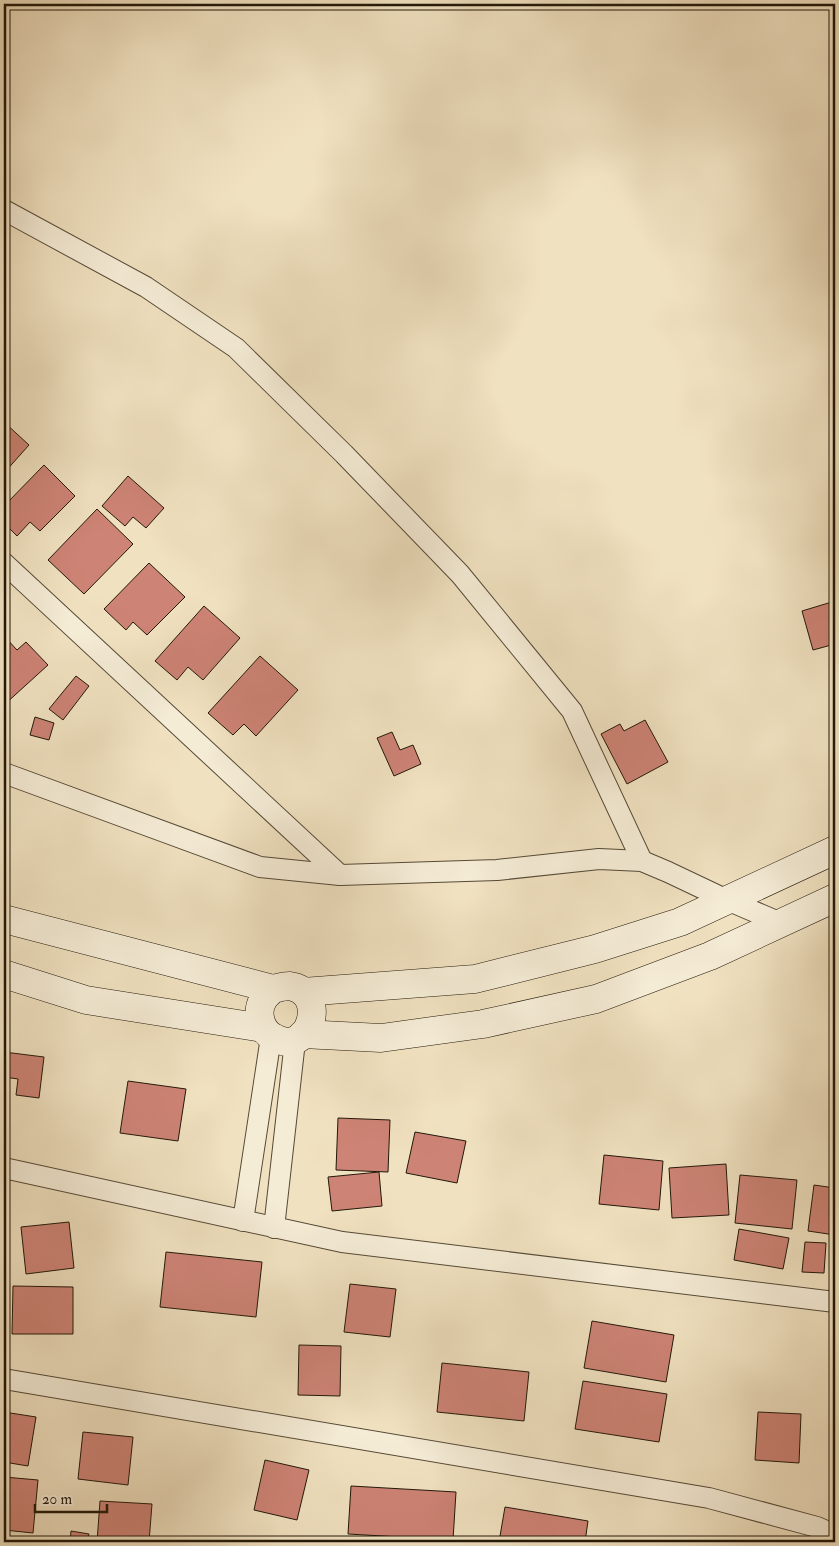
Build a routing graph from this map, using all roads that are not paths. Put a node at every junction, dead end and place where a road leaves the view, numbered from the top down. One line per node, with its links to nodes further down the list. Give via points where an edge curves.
1 (4, 210): 5 (street, via 146,287 236,348 344,454 460,574 572,711)
2 (4, 563): 6 (street)
3 (4, 773): 6 (street, via 260,867)
4 (835, 850): 8 (street)
5 (642, 861): 6 (street, via 599,859 497,870); 8 (street)
6 (340, 875)
7 (835, 898): 10 (street)
8 (727, 900): 10 (street); 13 (street, via 680,922 614,943 475,979)
9 (4, 919): 12 (street)
10 (782, 923): 14 (street, via 710,956 596,999 483,1024 382,1038)
11 (4, 974): 14 (street, via 86,1000)
12 (273, 989): 13 (street, via 288,986); 14 (street, via 263,1000 259,1014)
13 (303, 992): 14 (street, via 312,1005 312,1021)
14 (283, 1035): 16 (street); 17 (street)
15 (4, 1168): 16 (street)
16 (244, 1221): 17 (street)
17 (274, 1228): 18 (street, via 342,1242)
18 (835, 1302)
19 (4, 1379): 20 (street, via 709,1498 817,1527)
20 (835, 1535)

